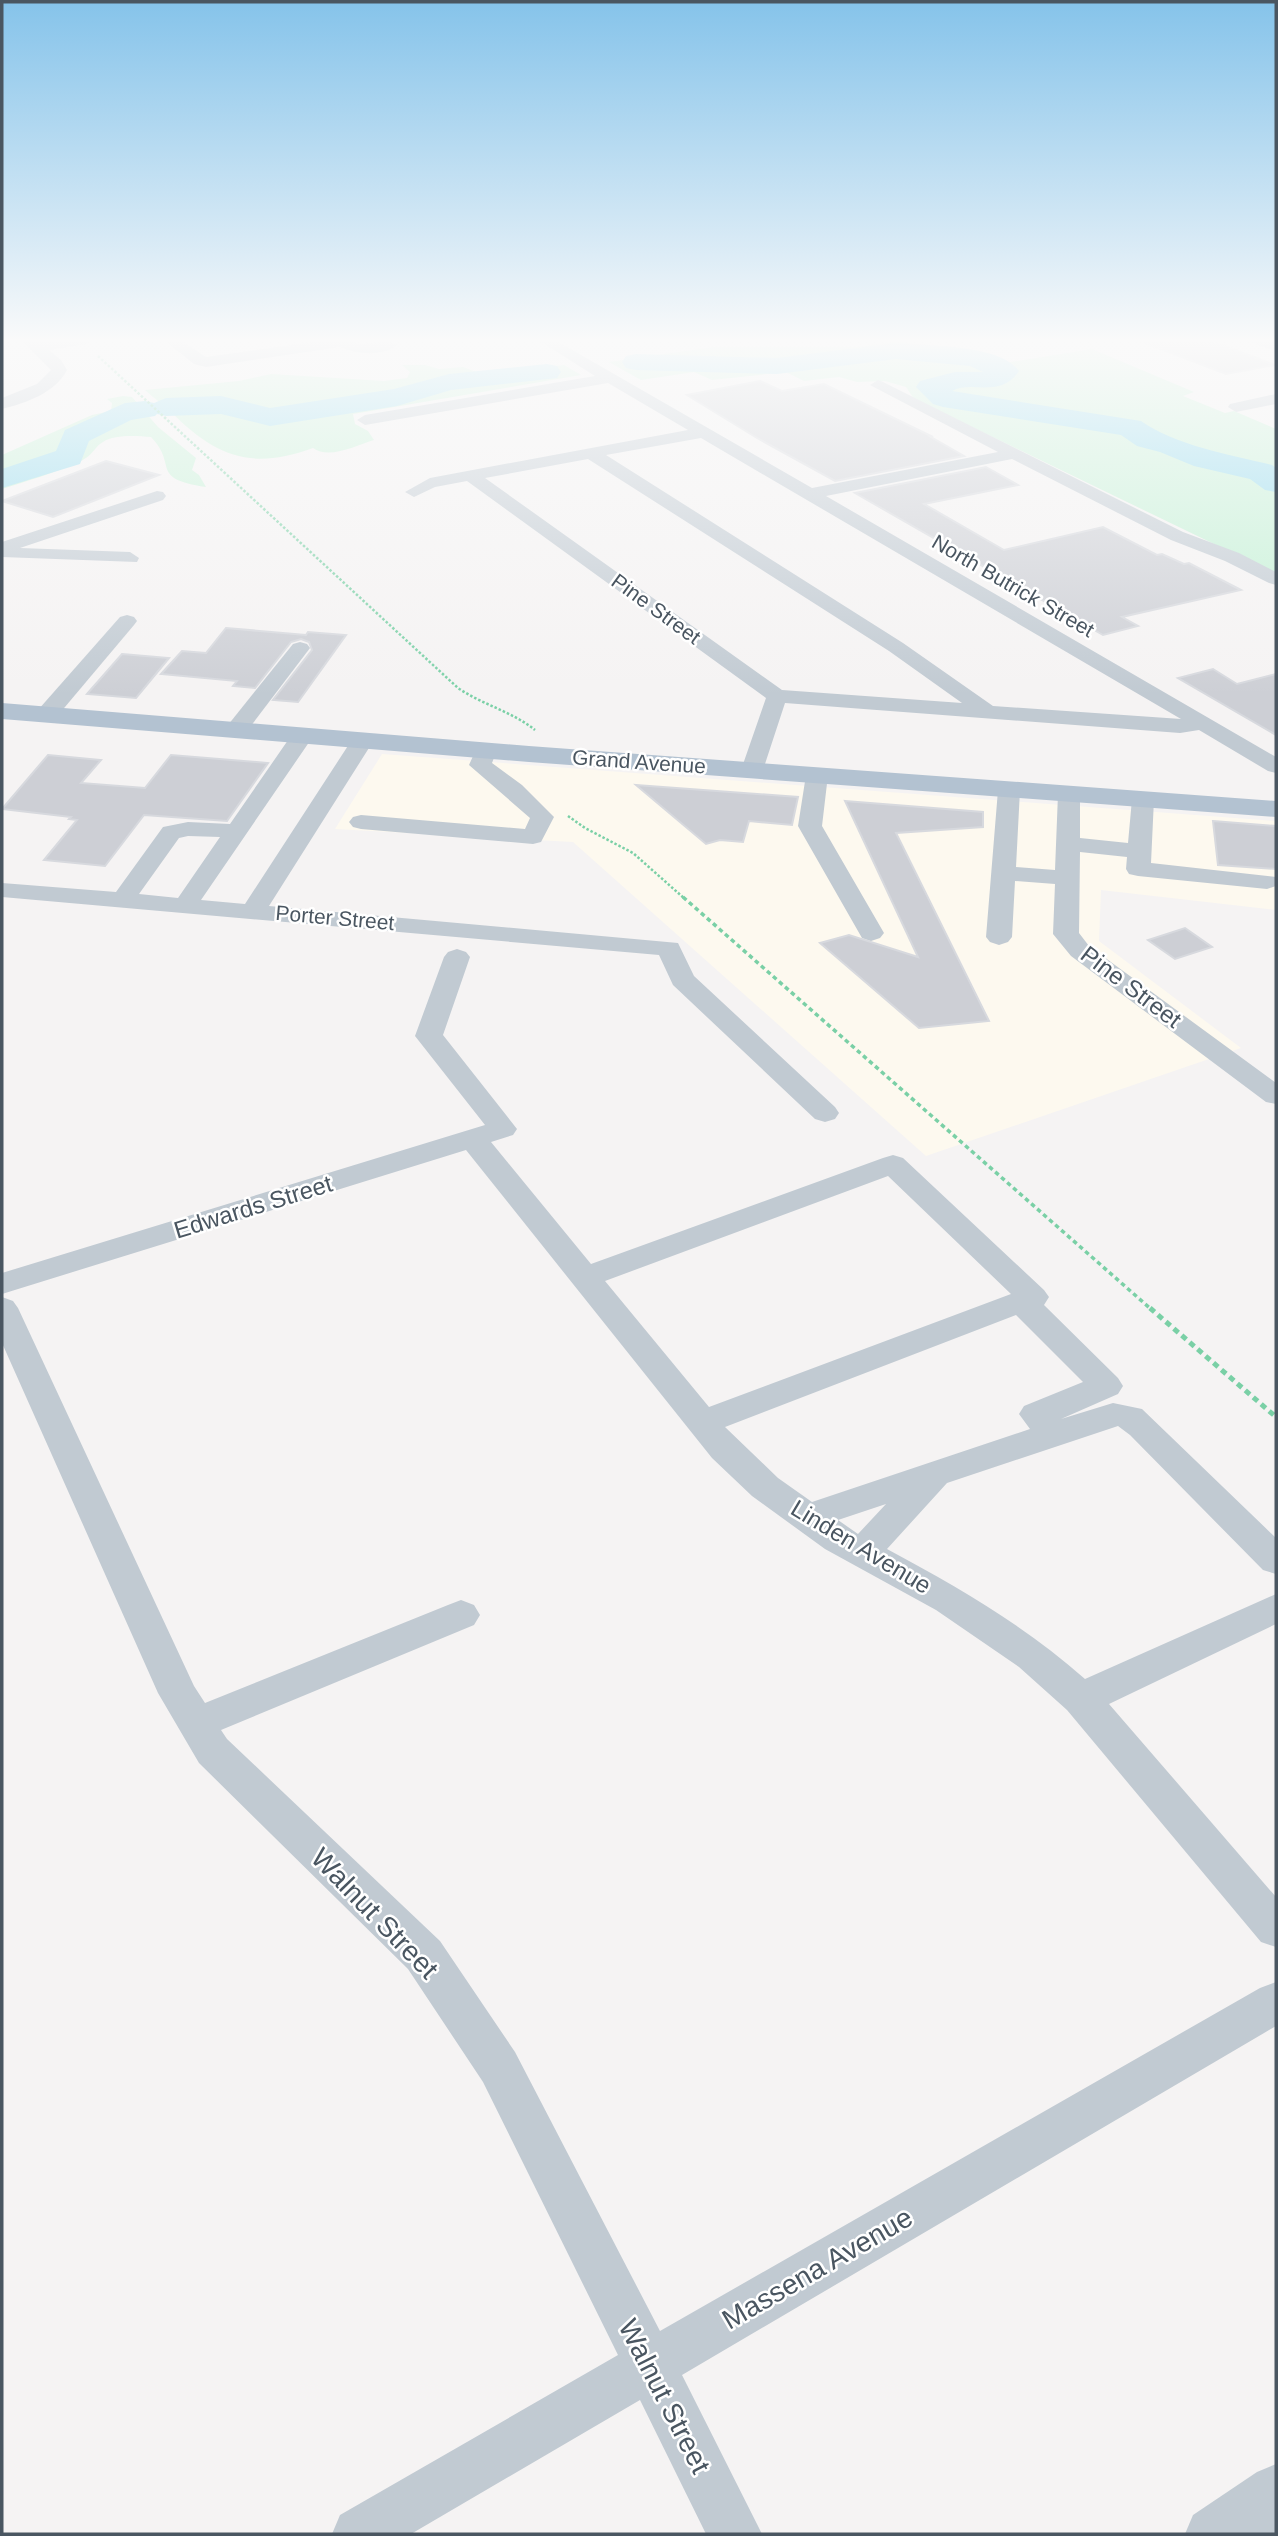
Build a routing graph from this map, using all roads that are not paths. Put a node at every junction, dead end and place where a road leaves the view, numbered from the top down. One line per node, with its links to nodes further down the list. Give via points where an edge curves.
1 (563, 458): 6 (street)
2 (599, 458): 17 (street, via 896,647)
3 (749, 458): 8 (street, North Butrick Street)
4 (992, 458): 8 (street)
5 (1023, 458): 12 (street, via 1177,536)
6 (471, 476): 7 (street, via 430,483); 15 (street, Pine Street)
7 (414, 492)
8 (810, 494): 19 (street, North Butrick Street)
9 (157, 496): 10 (street)
10 (2, 550): 11 (street)
11 (130, 558)
12 (1276, 579)
13 (127, 621): 18 (street)
14 (300, 648): 20 (street)
15 (777, 696): 17 (street); 25 (street)
16 (2, 711): 18 (main road, Grand Avenue)
17 (988, 712): 19 (street, via 1180,726)
18 (46, 715): 20 (main road, Grand Avenue)
19 (1202, 723): 24 (street, North Butrick Street)
20 (236, 730): 21 (main road, Grand Avenue)
21 (303, 736): 22 (main road, Grand Avenue); 32 (street)
22 (363, 740): 23 (main road, Grand Avenue); 41 (street)
23 (486, 750): 25 (main road, Grand Avenue); 31 (street, via 481,765 542,817 533,837)
24 (1276, 766)
25 (752, 770): 26 (main road, Grand Avenue)
26 (817, 775): 27 (main road, Grand Avenue); 42 (street, via 810,825)
27 (1009, 790): 28 (main road, Grand Avenue); 35 (street)
28 (1069, 793): 29 (main road, Grand Avenue); 33 (street, Pine Street)
29 (1143, 799): 30 (main road, Grand Avenue); 34 (street)
30 (1276, 809)
31 (361, 822)
32 (236, 831): 39 (street, via 172,832); 40 (street)
33 (1069, 844): 34 (street); 36 (street, Pine Street)
34 (1139, 851): 37 (street, via 1138,869)
35 (1003, 873): 36 (street); 43 (street)
36 (1068, 878): 45 (street, Pine Street, via 1066,934 1080,951)
37 (1268, 882)
38 (2, 890): 39 (street, Porter Street)
39 (123, 900): 40 (street, Porter Street)
40 (185, 905): 41 (street, Porter Street)
41 (253, 911): 46 (street, Porter Street, via 669,948 682,979)
42 (871, 933)
43 (999, 937)
44 (457, 957): 47 (street, Linden Avenue, via 429,1036)
45 (1276, 1096)
46 (825, 1114)
47 (488, 1134): 48 (street, Linden Avenue); 49 (street, Edwards Street)
48 (585, 1277): 50 (street, via 893,1164 1033,1297); 52 (street, Linden Avenue)
49 (2, 1284)
50 (1022, 1302): 52 (street); 53 (street, via 1106,1386 1036,1414)
51 (2, 1308): 61 (street, Walnut Street, via 178,1693)
52 (703, 1423): 55 (street, Linden Avenue, via 765,1487)
53 (1054, 1434): 54 (street); 57 (street, via 1108,1416 1128,1415)
54 (937, 1473): 55 (street); 56 (street)
55 (808, 1517): 56 (street, Linden Avenue)
56 (863, 1552): 60 (street, Linden Avenue, via 949,1600 1033,1656)
57 (1276, 1560)
58 (1276, 1608): 60 (street)
59 (461, 1615): 61 (street)
60 (1081, 1699): 62 (street, Linden Avenue)
61 (196, 1723): 64 (street, Walnut Street, via 212,1751 424,1955 499,2067)
62 (1276, 1928)
63 (1276, 2002): 64 (street, Massena Avenue)
64 (650, 2365): 66 (street, Massena Avenue); 67 (street, Walnut Street)
65 (1270, 2509): 68 (street)
66 (359, 2534)
67 (734, 2534)
68 (1212, 2534)

